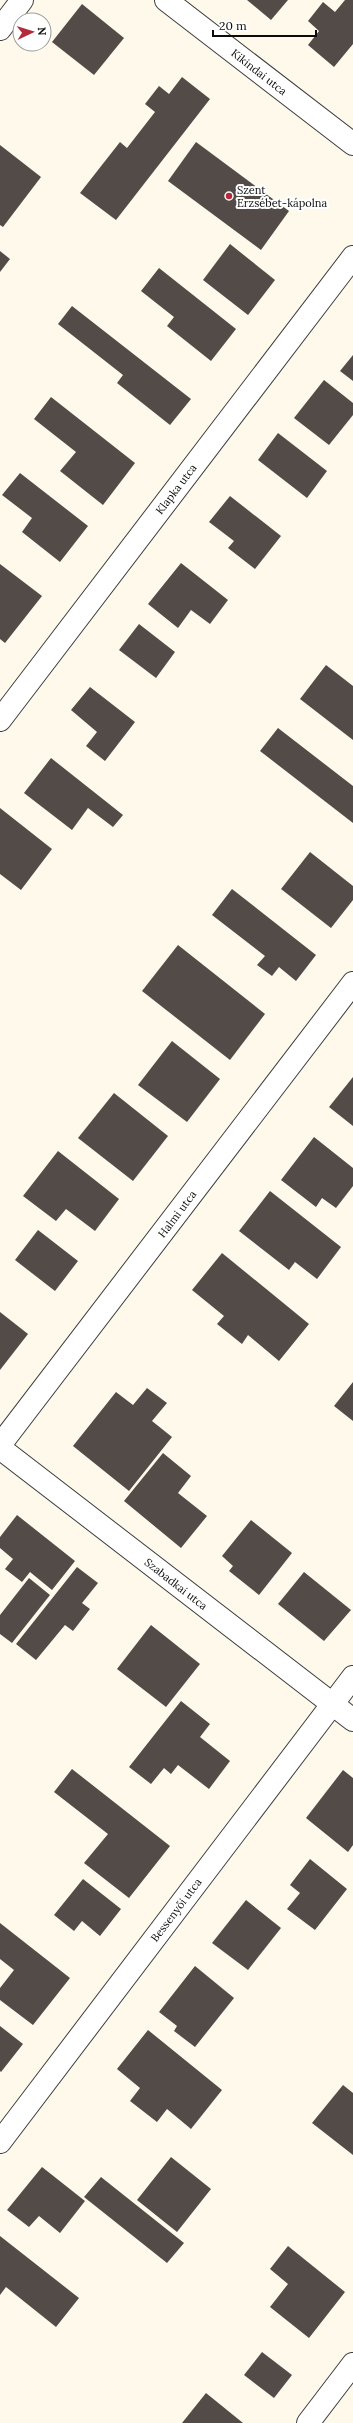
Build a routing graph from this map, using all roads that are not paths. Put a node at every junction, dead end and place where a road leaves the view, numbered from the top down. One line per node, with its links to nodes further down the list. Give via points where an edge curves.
1 (22, 0): 3 (street)
2 (166, 0): 4 (street, Kikindai utca)
3 (0, 29)
4 (353, 144)
5 (353, 257): 6 (street, Klapka utca)
6 (0, 720)
7 (353, 983): 8 (street, Halmi utca)
8 (0, 1446): 10 (street, Szabadkai utca)
9 (353, 1678): 10 (street, Bessenyői utca)
10 (333, 1704): 11 (street, Szabadkai utca); 12 (street, Bessenyői utca)
11 (353, 1720)
12 (0, 2142)
13 (353, 2364): 14 (street)
14 (308, 2423)

